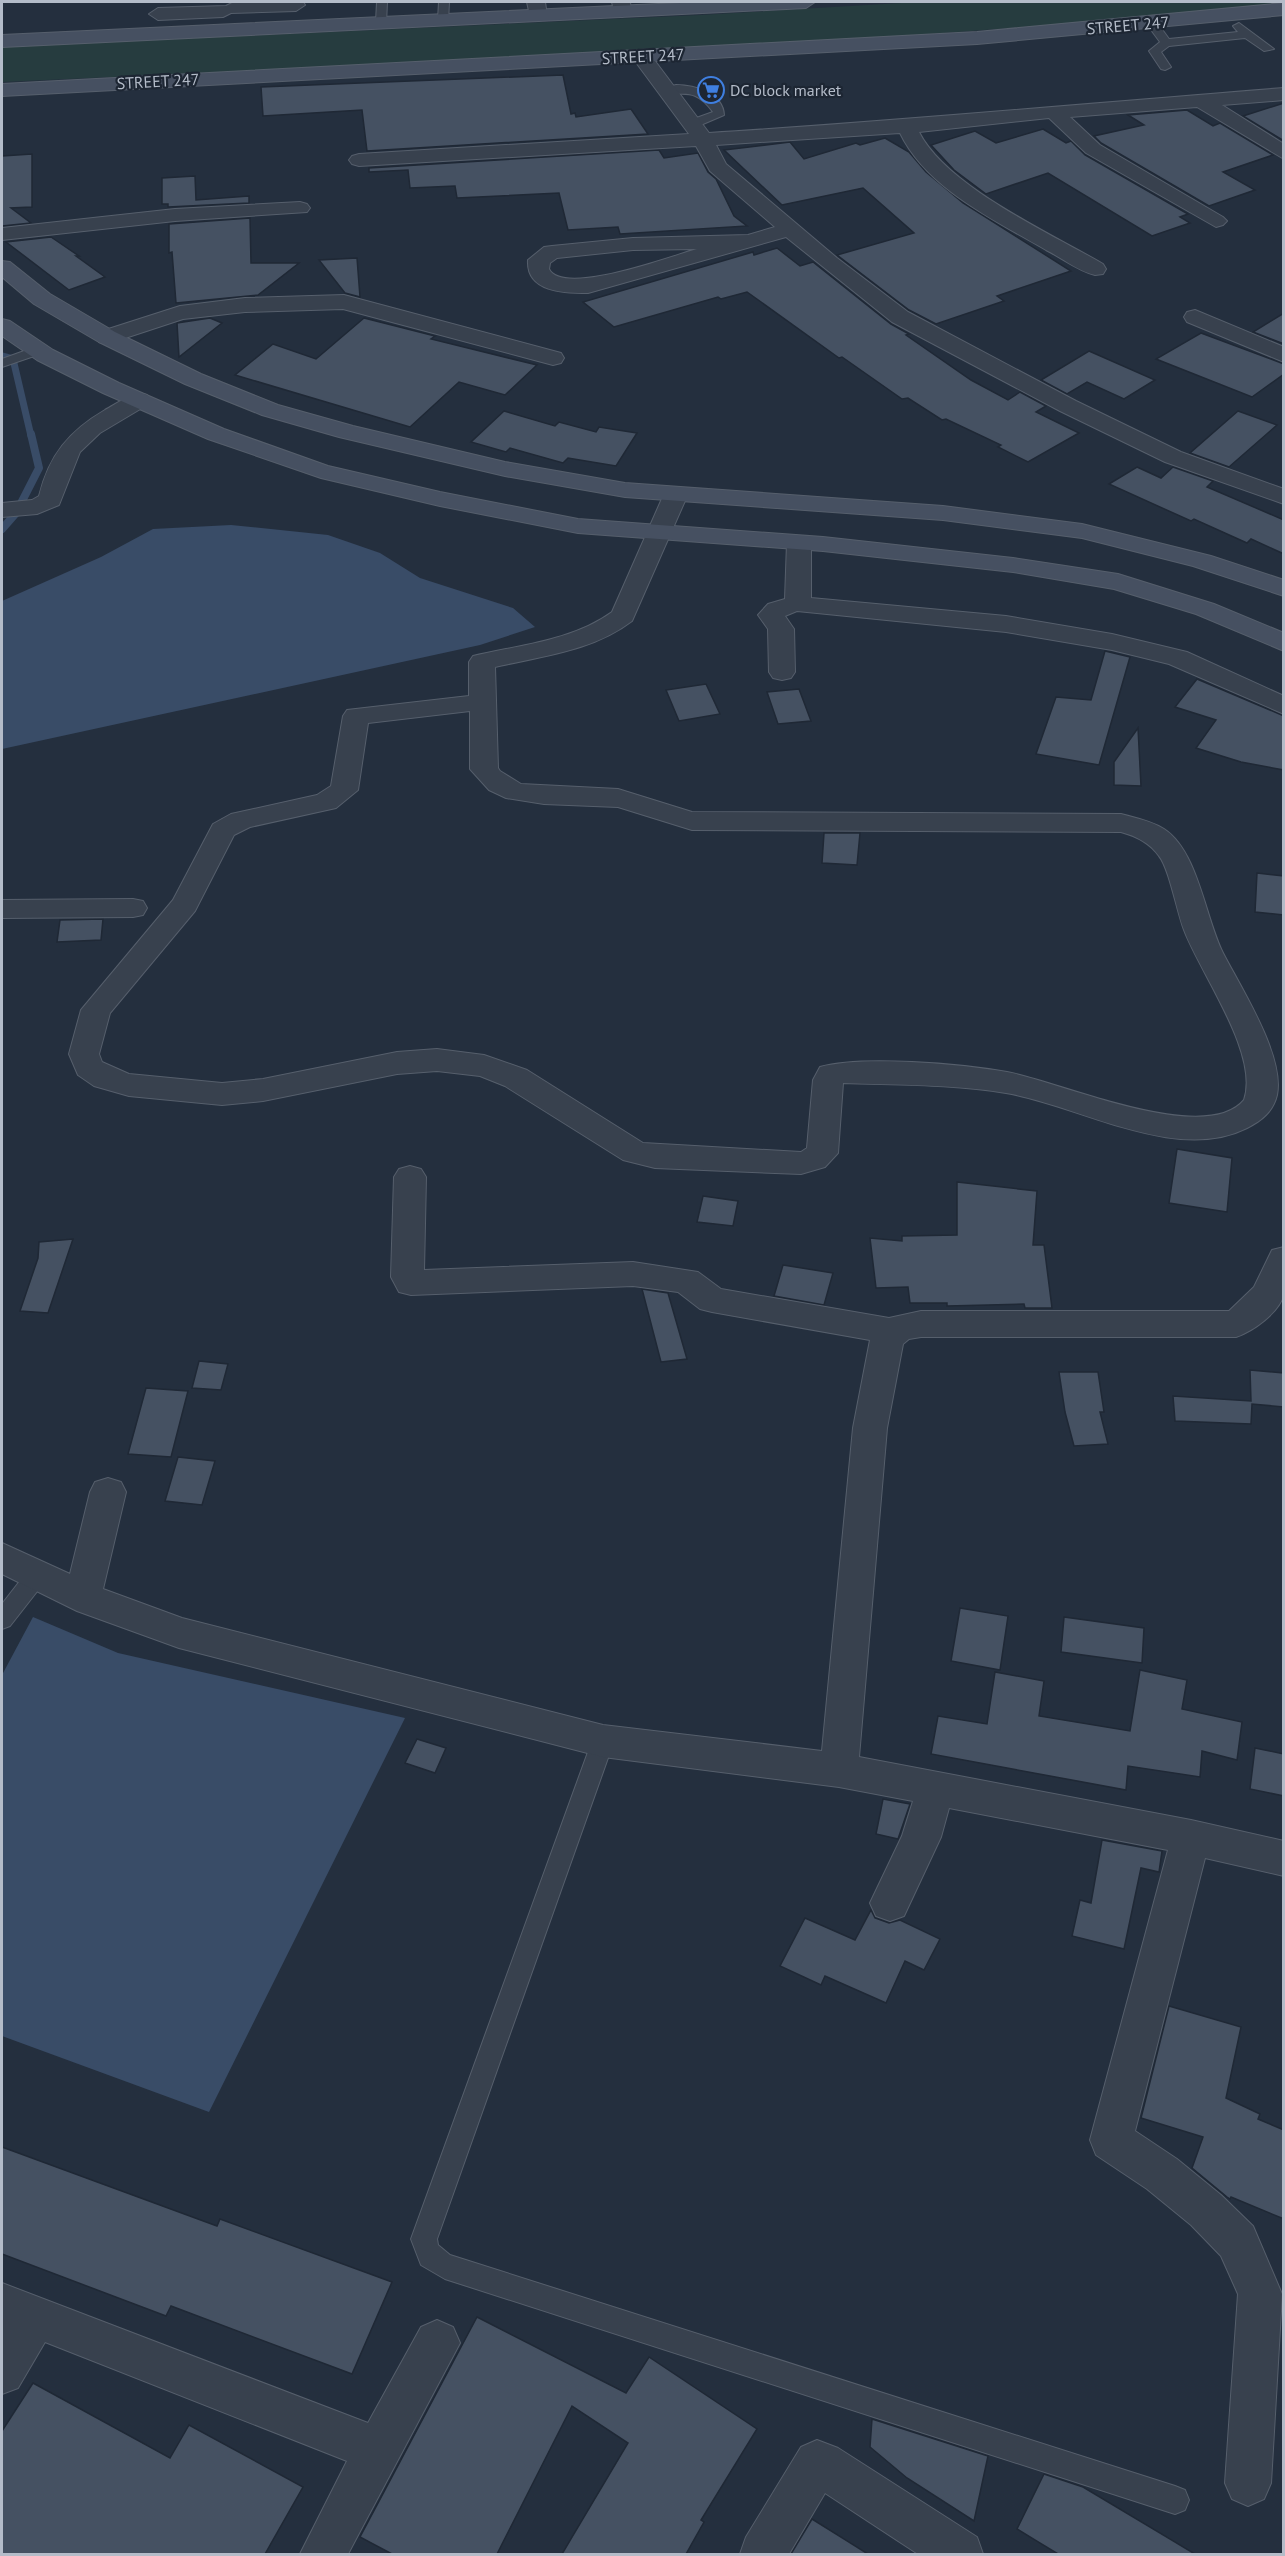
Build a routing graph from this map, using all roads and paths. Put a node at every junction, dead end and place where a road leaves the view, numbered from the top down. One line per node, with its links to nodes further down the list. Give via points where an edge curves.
1 (382, 2): 13 (lane)
2 (795, 2): 3 (street); 4 (street)
3 (806, 2)
4 (759, 3): 6 (street)
5 (296, 4): 7 (street); 15 (street)
6 (712, 4): 8 (street)
7 (229, 5): 9 (street); 16 (street)
8 (622, 6): 10 (street)
9 (159, 8): 17 (street)
10 (537, 9): 11 (street)
11 (444, 11): 13 (street)
12 (1282, 11): 14 (street, STREET 247)
13 (382, 22): 15 (street)
14 (1152, 23): 19 (lane); 21 (street, STREET 247, via 977,38)
15 (297, 27): 16 (street)
16 (226, 30): 17 (street)
17 (158, 33): 18 (street)
18 (2, 41)
19 (1166, 43): 20 (lane, via 1243,30); 22 (lane, via 1155,51)
20 (1268, 49)
21 (642, 57): 23 (street); 24 (street, STREET 247)
22 (1165, 67)
23 (666, 89): 29 (street); 29 (lane, via 692,88 708,96 719,112)
24 (2, 90)
25 (1284, 94): 26 (street)
26 (1202, 101): 27 (street); 30 (street)
27 (1054, 112): 28 (street); 33 (street, via 1093,149)
28 (907, 127): 29 (street); 38 (street, via 920,150 947,176)
29 (698, 131): 31 (street); 34 (street, via 717,167)
30 (1284, 153)
31 (359, 160)
32 (300, 208): 35 (street, via 175,215)
33 (1216, 221)
34 (788, 230): 36 (street); 49 (street, via 900,317 1173,457)
35 (2, 234)
36 (749, 241): 36 (street, via 588,286 562,286 547,281 537,267 538,260 552,252 633,244)
37 (2, 267): 41 (street, via 42,299)
38 (1095, 269)
39 (1195, 317): 43 (street)
40 (2, 326): 42 (street)
41 (106, 337): 44 (street, via 180,313 245,304 344,302); 46 (street)
42 (27, 353): 45 (lane); 46 (street)
43 (1284, 356)
44 (553, 358)
45 (2, 363)
46 (123, 369): 47 (street); 48 (street, via 193,380 270,410 347,432 505,469 625,490)
47 (140, 400): 50 (street, via 81,434 70,446 55,476 50,500 37,507); 51 (street, via 216,434 321,471 578,526)
48 (675, 494): 51 (street); 53 (street, via 943,513 1082,531 1202,561)
49 (1284, 497)
50 (7, 509)
51 (658, 534): 52 (street); 56 (street, via 618,621 594,634 482,662)
52 (799, 573): 54 (street, via 1013,565 1118,582 1205,609); 55 (street, via 771,615 781,629); 57 (street, via 1006,624 1178,658)
53 (1284, 589)
54 (1284, 643)
55 (782, 672)
56 (483, 702): 56 (street, via 483,769 504,788 523,793 619,798 692,821 1121,823 1146,829 1175,857 1201,937 1243,1013 1256,1049 1262,1092 1255,1109 1243,1119 1217,1126 1169,1126 1104,1112 1010,1083 841,1072 828,1080 822,1153 801,1163 655,1157 633,1152 516,1078 484,1066 437,1060 397,1063 263,1090 222,1094 129,1085 89,1068 84,1054 96,1010 185,904 223,830 242,820 326,802 344,790 356,716)
57 (1284, 706)
58 (133, 908): 59 (street)
59 (2, 909)
60 (410, 1177): 62 (street, via 407,1277 411,1283 660,1276 686,1281 712,1300)
61 (1284, 1258): 62 (street, via 1276,1281 1256,1310 1236,1324 921,1324)
62 (894, 1332): 69 (street, via 887,1339 870,1428)
63 (108, 1492): 66 (street)
64 (2, 1558): 65 (street)
65 (38, 1574): 66 (street); 67 (lane)
66 (83, 1596): 68 (street, via 179,1633)
67 (2, 1620)
68 (603, 1741): 69 (street); 79 (lane, via 424,2239 424,2249 445,2266)
69 (839, 1770): 70 (street)
70 (936, 1788): 71 (street); 73 (street, via 921,1837)
71 (1191, 1837): 72 (street); 78 (street, via 1111,2140 1162,2174 1237,2241 1260,2294)
72 (1284, 1859)
73 (890, 1903)
74 (19, 2310): 76 (street); 77 (street)
75 (436, 2343): 77 (street)
76 (2, 2372)
77 (378, 2450): 80 (street)
78 (1248, 2483)
79 (1174, 2500)
80 (323, 2554)
81 (763, 2554): 82 (street, via 817,2463)
82 (960, 2554)

